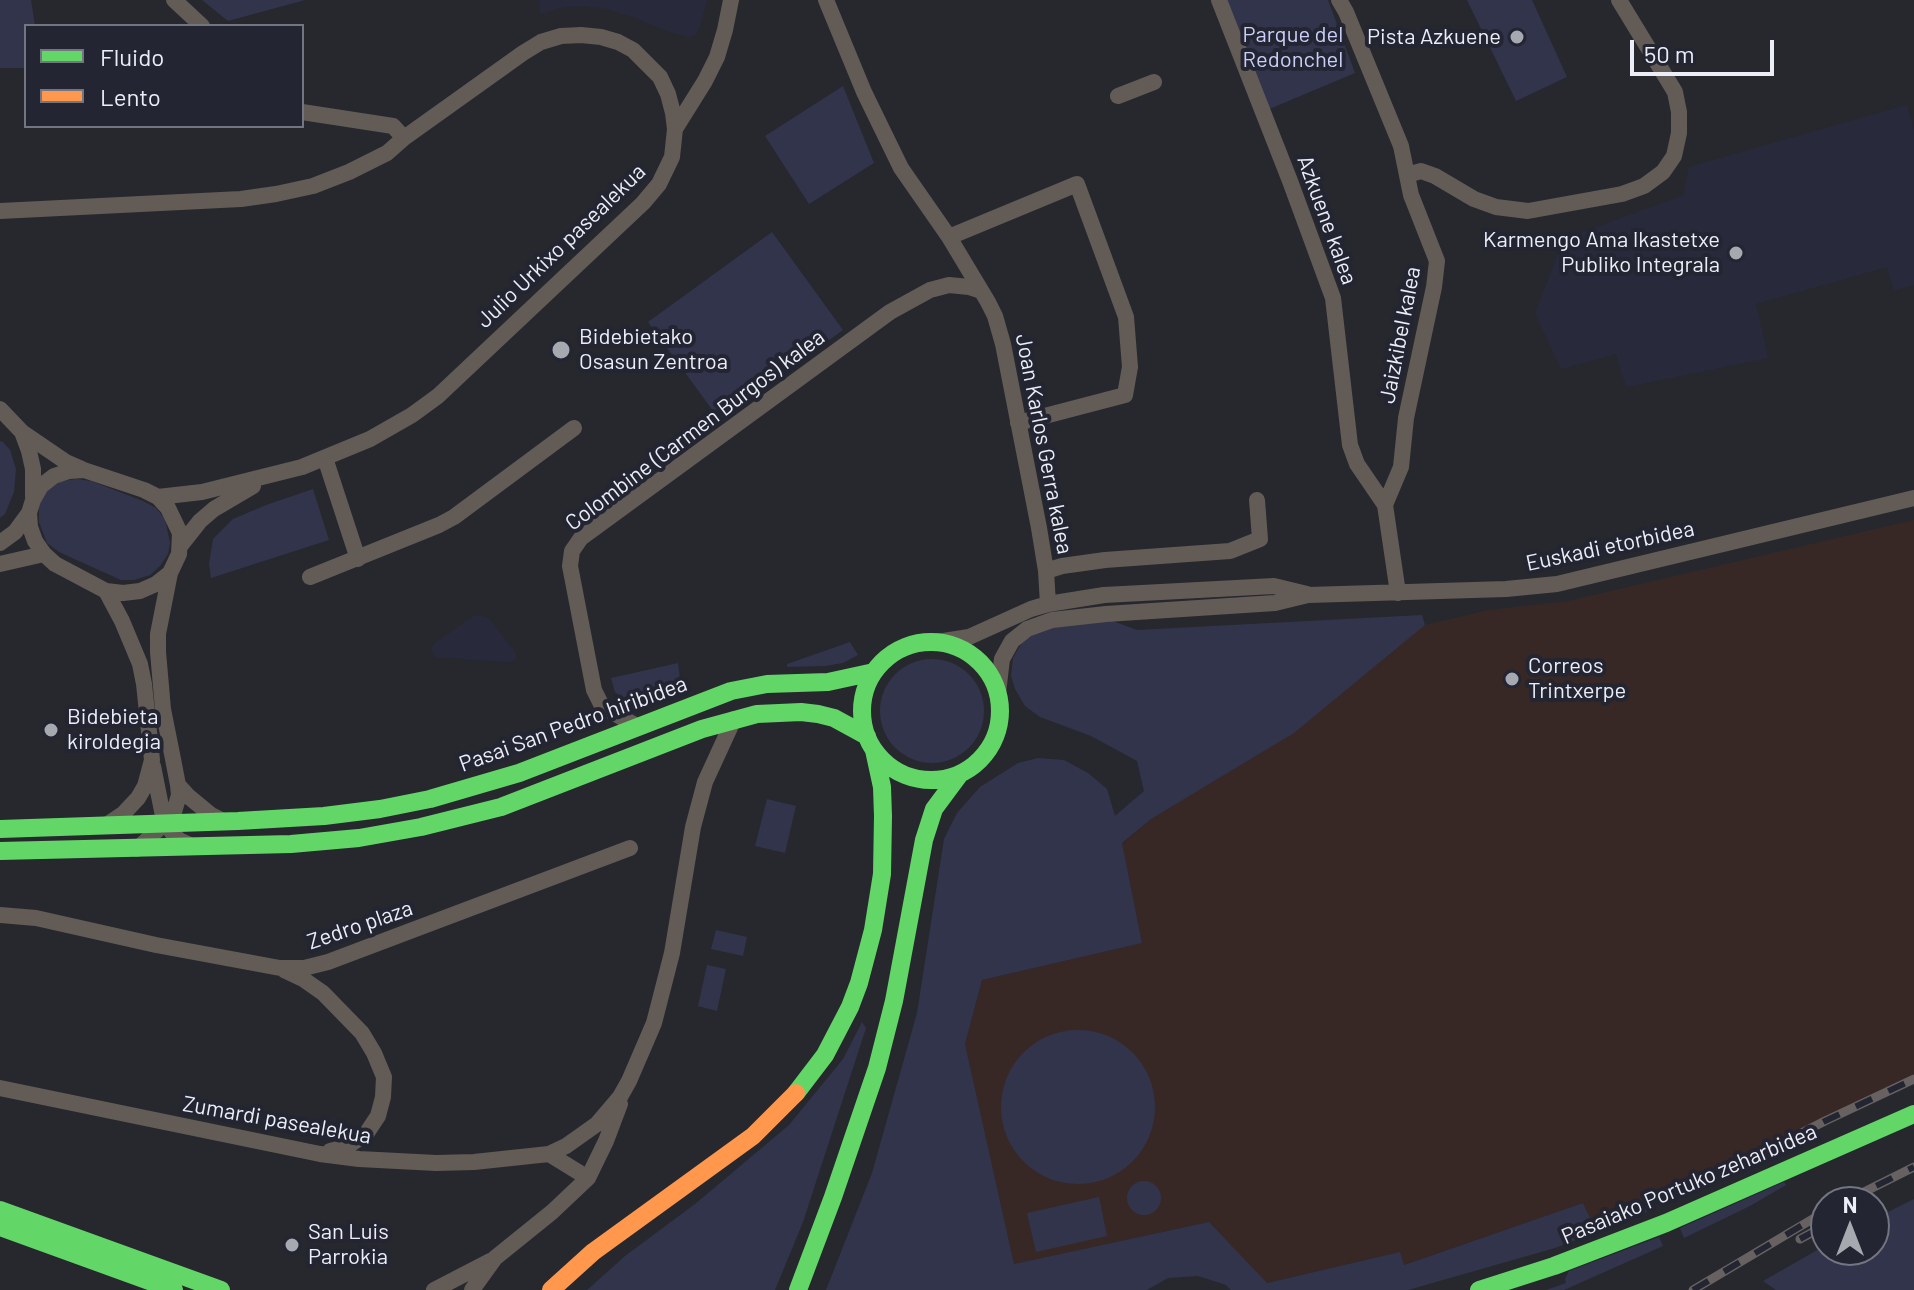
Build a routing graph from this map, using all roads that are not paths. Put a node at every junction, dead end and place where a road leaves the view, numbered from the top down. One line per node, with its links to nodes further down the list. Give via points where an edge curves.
1 (174, 0): 7 (street)
2 (731, 0): 11 (street, via 717,57)
3 (826, 0): 15 (street, Joan Karlos Gerra kalea, via 901,168)
4 (1219, 0): 22 (street, Azkuene kalea, via 1333,298 1350,445)
5 (1339, 0): 13 (street, Jaizkibel kalea, via 1401,146)
6 (1619, 0): 13 (street, via 1675,92 1679,133 1674,156 1663,172 1622,194 1528,211 1474,199 1421,171)
7 (200, 24)
8 (1154, 82): 9 (street)
9 (1118, 96)
10 (304, 112): 12 (street, via 393,126)
11 (675, 129): 12 (street, Julio Urkixo pasealekua, via 668,94 648,64 618,42 581,35 541,42); 21 (street, Julio Urkixo pasealekua, via 666,172 643,203 450,385 393,427)
12 (404, 138): 14 (street, Julio Urkixo pasealekua, via 349,172 276,194)
13 (1407, 175): 23 (street, Jaizkibel kalea, via 1437,261)
14 (0, 211)
15 (949, 237): 16 (street, Joan Karlos Gerra kalea); 18 (street, via 1077,184 1126,317 1130,367 1125,395)
16 (981, 291): 18 (street, Joan Karlos Gerra kalea, via 1003,344); 47 (street, Colombine (Carmen Burgos) kalea, via 949,285 890,312 581,538 570,566 594,690 602,706)
17 (0, 409): 20 (street)
18 (1018, 423): 36 (street, Joan Karlos Gerra kalea)
19 (574, 428): 34 (street, via 454,517)
20 (22, 432): 24 (street); 30 (street, via 33,469)
21 (325, 458): 25 (street, Julio Urkixo pasealekua); 34 (street)
22 (1357, 464): 23 (street, via 1380,477 1392,476); 29 (street, Azkuene kalea)
23 (1401, 467): 29 (street, Jaizkibel kalea)
24 (84, 470): 26 (street); 30 (street, via 54,476 41,486)
25 (272, 476): 26 (street, Julio Urkixo pasealekua); 32 (street, Julio Urkixo pasealekua, via 214,509)
26 (158, 497): 32 (street, via 176,522)
27 (1914, 498): 40 (street, Euskadi etorbidea, via 1557,584)
28 (1257, 500): 36 (street, via 1260,539 1230,551 1105,560)
29 (1385, 505): 40 (street)
30 (31, 506): 31 (street, via 15,532); 33 (street, via 30,527)
31 (0, 543)
32 (181, 545): 37 (street)
33 (44, 554): 35 (street); 39 (street)
34 (358, 559): 38 (street)
35 (0, 564)
36 (1046, 571): 42 (street, Joan Karlos Gerra kalea)
37 (170, 573): 39 (street, via 140,591); 51 (street, via 158,634 158,673)
38 (310, 577)
39 (106, 591): 49 (street, via 140,664)
40 (1398, 593): 41 (street, Euskadi etorbidea)
41 (1308, 595): 42 (street, Euskadi etorbidea, via 1274,586 1104,595); 45 (street, Euskadi etorbidea, via 1275,603 1052,620 1012,641 1002,659)
42 (1048, 604): 43 (street, Euskadi etorbidea, via 969,637)
43 (937, 642): 44 (main road, via 899,650); 45 (main road, via 975,658 990,673)
44 (874, 672): 47 (main road, Pasai San Pedro hiribidea, via 731,691); 48 (main road, via 862,710)
45 (998, 693): 50 (main road, via 995,739)
46 (734, 719): 48 (main road, via 778,712 818,714 834,718); 56 (main road, via 501,807 421,827 359,838); 64 (street, Zumardi pasealekua, via 705,782 672,953 654,1023)
47 (638, 727): 52 (main road, Pasai San Pedro hiribidea, via 519,773 430,799 324,816)
48 (870, 743): 50 (main road, via 903,775 941,780); 77 (main road, via 880,773 883,816 878,902 859,983 825,1055 753,1136 605,1243)
49 (152, 760): 53 (street); 54 (street, via 138,798)
50 (960, 774): 78 (main road, via 934,809 924,840 877,1068)
51 (178, 785): 52 (street, via 198,807); 53 (street, via 177,805)
52 (225, 821): 53 (main road, Pasai San Pedro hiribidea)
53 (165, 823): 54 (main road, Pasai San Pedro hiribidea); 56 (street, via 179,840); 58 (street)
54 (108, 825): 55 (main road, Pasai San Pedro hiribidea)
55 (0, 829)
56 (195, 847): 58 (main road)
57 (630, 848): 61 (street, Zedro plaza)
58 (137, 849): 59 (main road)
59 (0, 851)
60 (0, 915): 62 (street, Zedro plaza)
61 (328, 962): 62 (street, Zedro plaza); 63 (street, via 320,977)
62 (280, 968): 63 (street)
63 (323, 993): 67 (street, via 362,1033 384,1087 378,1116 366,1134)
64 (629, 1081): 68 (street, Zumardi pasealekua, via 597,1124); 69 (street, Zumardi pasealekua)
65 (0, 1088): 67 (street, Zumardi pasealekua)
66 (1914, 1114): 79 (main road, Pasaiako Portuko zeharbidea, via 1666,1223)
67 (320, 1154): 68 (street, Zumardi pasealekua, via 436,1163)
68 (549, 1154): 69 (street)
69 (588, 1178): 72 (street, Zumardi pasealekua)
70 (0, 1210): 74 (main road)
71 (0, 1227): 73 (main road)
72 (495, 1258): 75 (street, Zumardi pasealekua); 76 (street, Zumardi pasealekua)
73 (174, 1290)
74 (221, 1290)
75 (434, 1290)
76 (472, 1290)
77 (551, 1290)
78 (798, 1290)
79 (1479, 1290)

